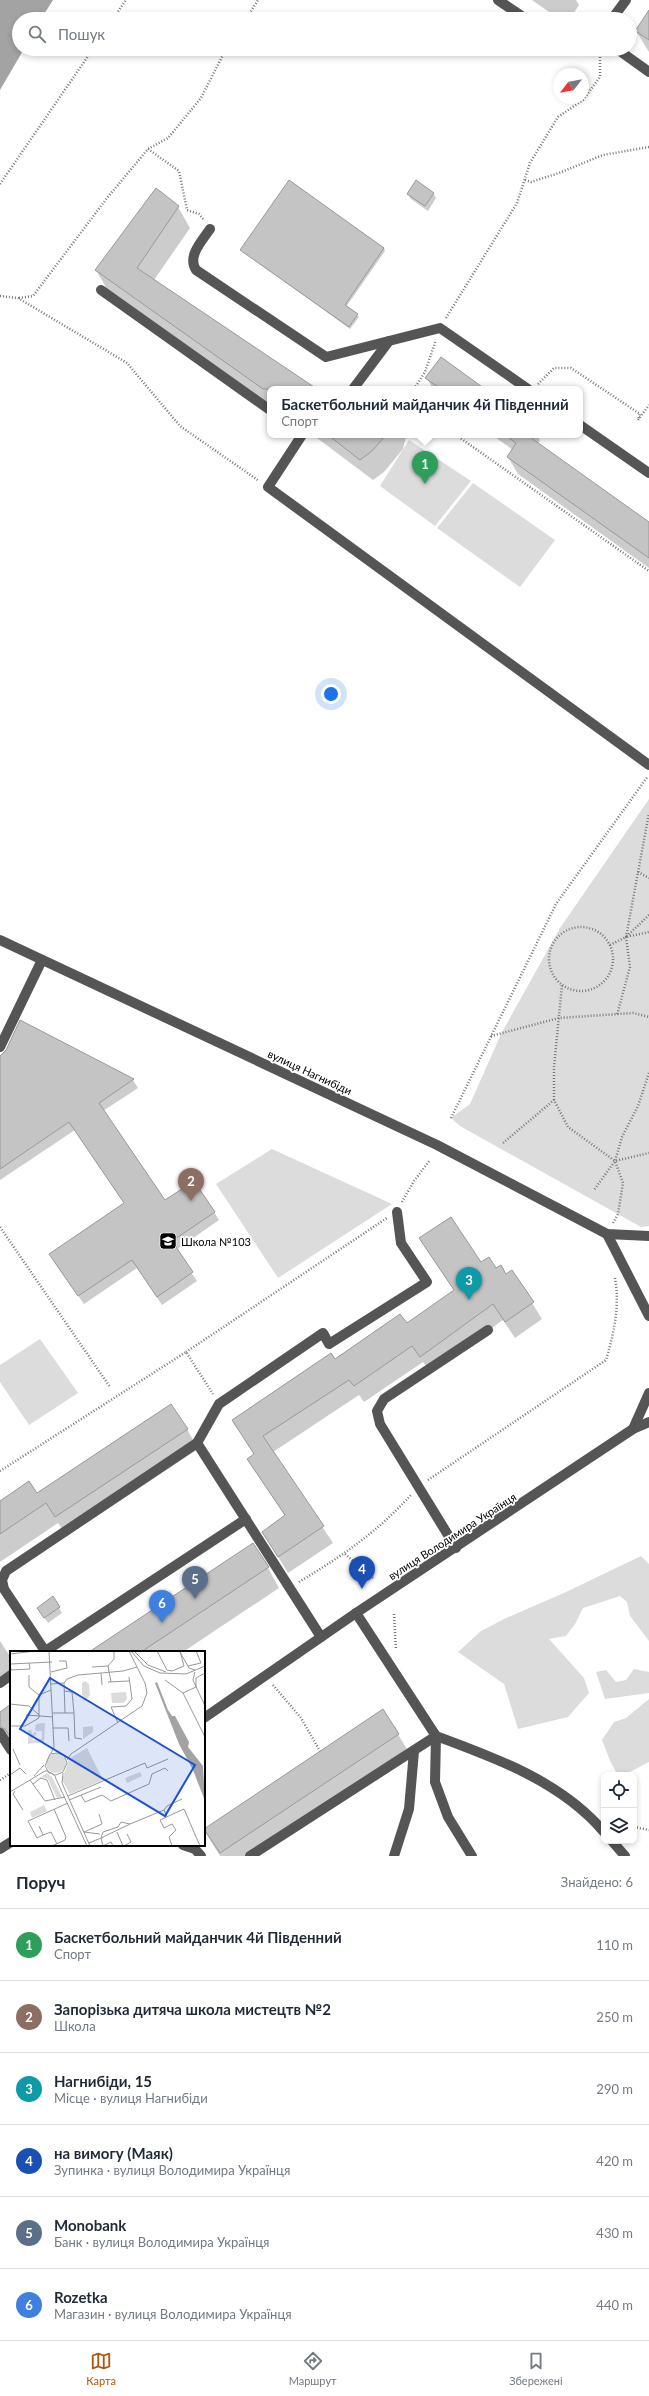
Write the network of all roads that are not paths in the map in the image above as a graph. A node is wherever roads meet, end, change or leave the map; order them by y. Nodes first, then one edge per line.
1 (498, 0) edge
2 (626, 0) edge
3 (516, 12) edge
4 (617, 12) edge
5 (627, 56) edge
6 (649, 72) edge
7 (210, 229) road end
8 (101, 290) dead end
9 (389, 341) junction
10 (355, 386) edge
11 (524, 386) edge
12 (267, 408) edge
13 (583, 427) edge
14 (300, 438) edge
15 (649, 474) edge
16 (649, 765) edge
17 (0, 940) edge
18 (42, 960) junction
19 (0, 1047) edge
20 (397, 1212) road end
21 (607, 1234) junction
22 (649, 1236) edge
23 (649, 1316) edge
24 (488, 1330) dead end
25 (649, 1393) edge
26 (649, 1422) edge
27 (633, 1430) junction
28 (197, 1443) junction
29 (246, 1519) junction
30 (456, 1548) junction
31 (356, 1613) junction
32 (321, 1637) junction
33 (43, 1651) edge
34 (46, 1651) edge
35 (10, 1676) edge
36 (0, 1683) edge
37 (205, 1717) edge
38 (0, 1734) edge
39 (436, 1736) junction
40 (10, 1749) edge
41 (414, 1751) junction
42 (601, 1828) edge
43 (10, 1843) edge
44 (615, 1844) edge
45 (186, 1846) edge
46 (0, 1849) edge
47 (201, 1856) edge
48 (250, 1856) edge
49 (394, 1856) edge
50 (472, 1856) edge
51 (625, 1856) edge

1 - 3 street
2 - 4 street
5 - 6 street
7 - 9 street
8 - 12 street
9 - 10 street
9 - 11 street
13 - 15 street
14 - 16 street
17 - 18 street, вулиця Нагнибіди
18 - 19 street
18 - 21 street, вулиця Нагнибіди
20 - 28 street
21 - 22 street, вулиця Нагнибіди
21 - 23 street
24 - 30 street
25 - 27 street
26 - 27 street, вулиця Володимира Українця
27 - 30 street, вулиця Володимира Українця
28 - 29 street
28 - 33 street
29 - 32 street
29 - 34 street
30 - 31 street, вулиця Володимира Українця
31 - 32 street, вулиця Володимира Українця
31 - 39 street
32 - 37 street, вулиця Володимира Українця
35 - 36 street
38 - 40 street
39 - 41 street
39 - 42 street
39 - 50 street
41 - 48 street
41 - 49 street
43 - 46 street
44 - 51 street
45 - 47 street

